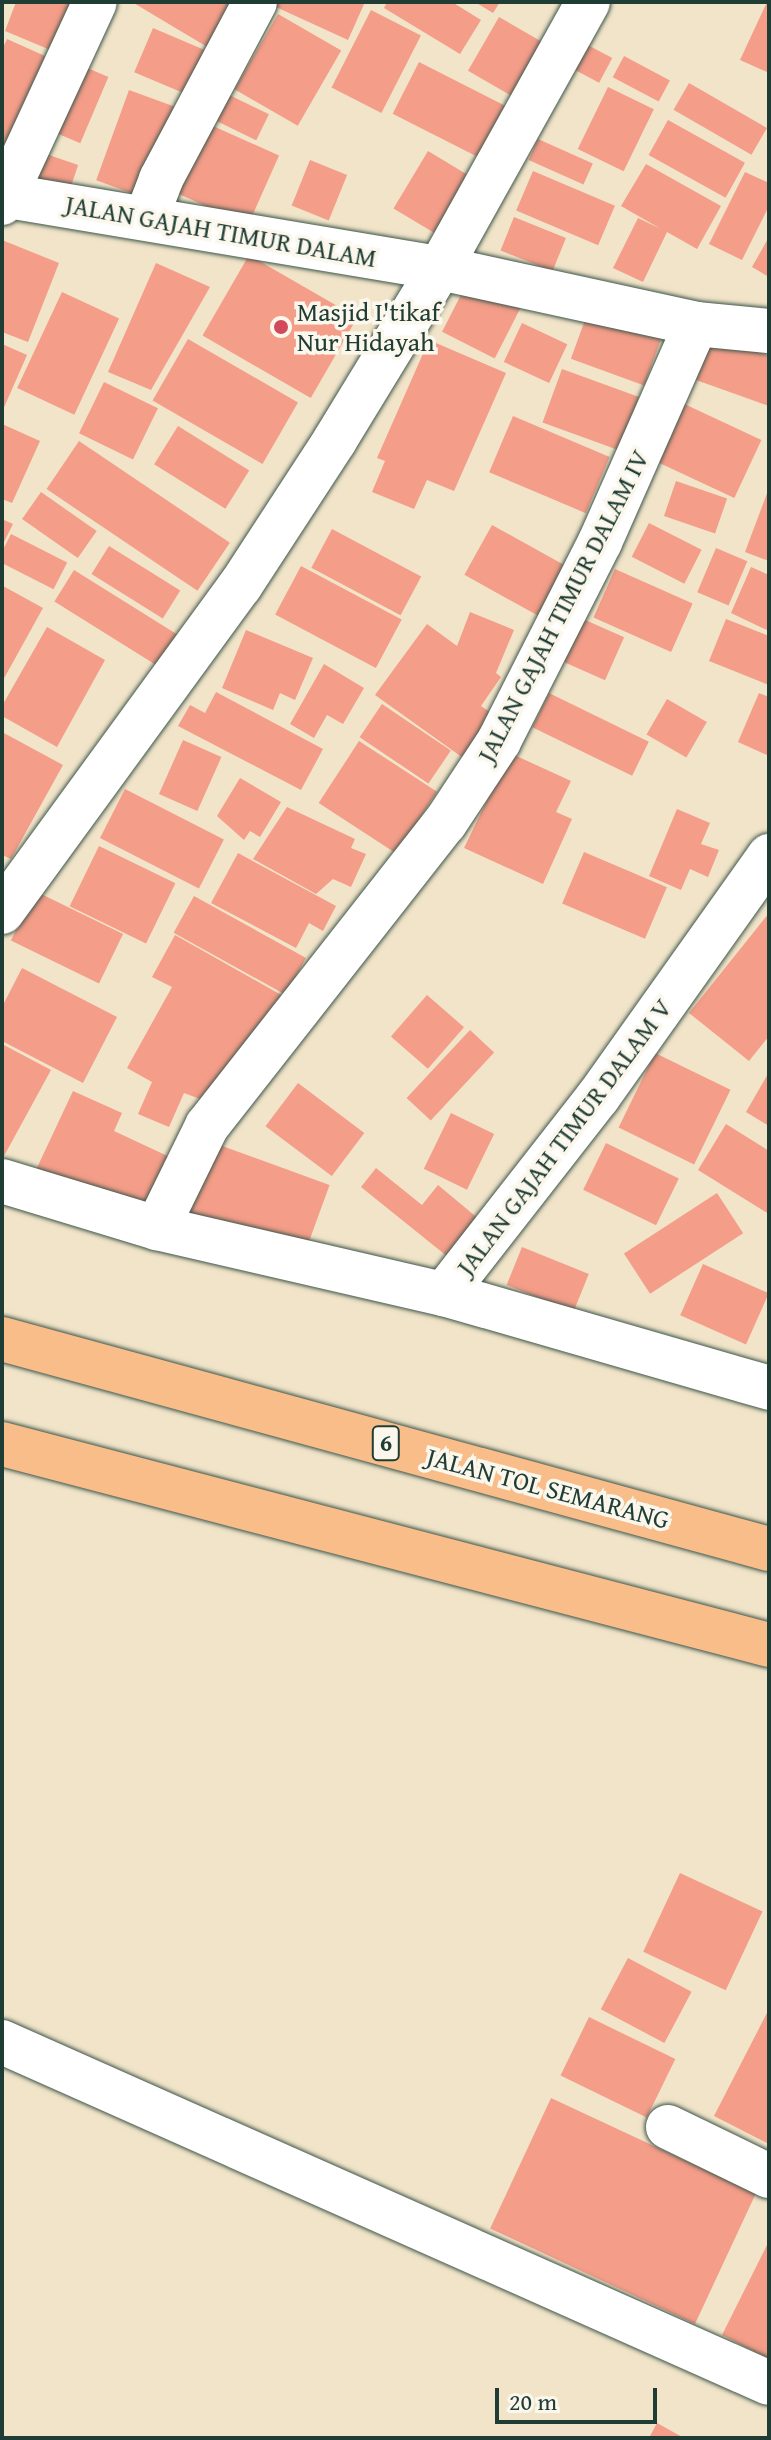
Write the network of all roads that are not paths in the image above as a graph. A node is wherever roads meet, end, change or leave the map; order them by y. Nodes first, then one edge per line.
1 (95, 2) edge
2 (255, 2) edge
3 (588, 2) edge
4 (3, 198) edge
5 (147, 216) junction
6 (440, 268) junction
7 (696, 324) junction
8 (769, 331) edge
9 (769, 856) edge
10 (2, 912) edge
11 (2, 1181) edge
12 (157, 1228) junction
13 (444, 1294) junction
14 (2, 1339) edge
15 (769, 1388) edge
16 (2, 1444) edge
17 (769, 1549) edge
18 (769, 1645) edge
19 (2, 2042) edge
20 (668, 2127) dead end
21 (769, 2176) edge
22 (769, 2383) edge

1 - 4 street
2 - 5 street
3 - 6 street
4 - 5 street, JALAN GAJAH TIMUR DALAM
5 - 6 street, JALAN GAJAH TIMUR DALAM
6 - 7 street
6 - 10 street
7 - 8 street
7 - 12 street, JALAN GAJAH TIMUR DALAM IV
9 - 13 street, JALAN GAJAH TIMUR DALAM V
11 - 12 street
12 - 13 street, JALAN GAJAH TIMUR DALAM V
13 - 15 street
14 - 17 highway, JALAN TOL SEMARANG / 6
16 - 18 highway
19 - 22 street
20 - 21 street

